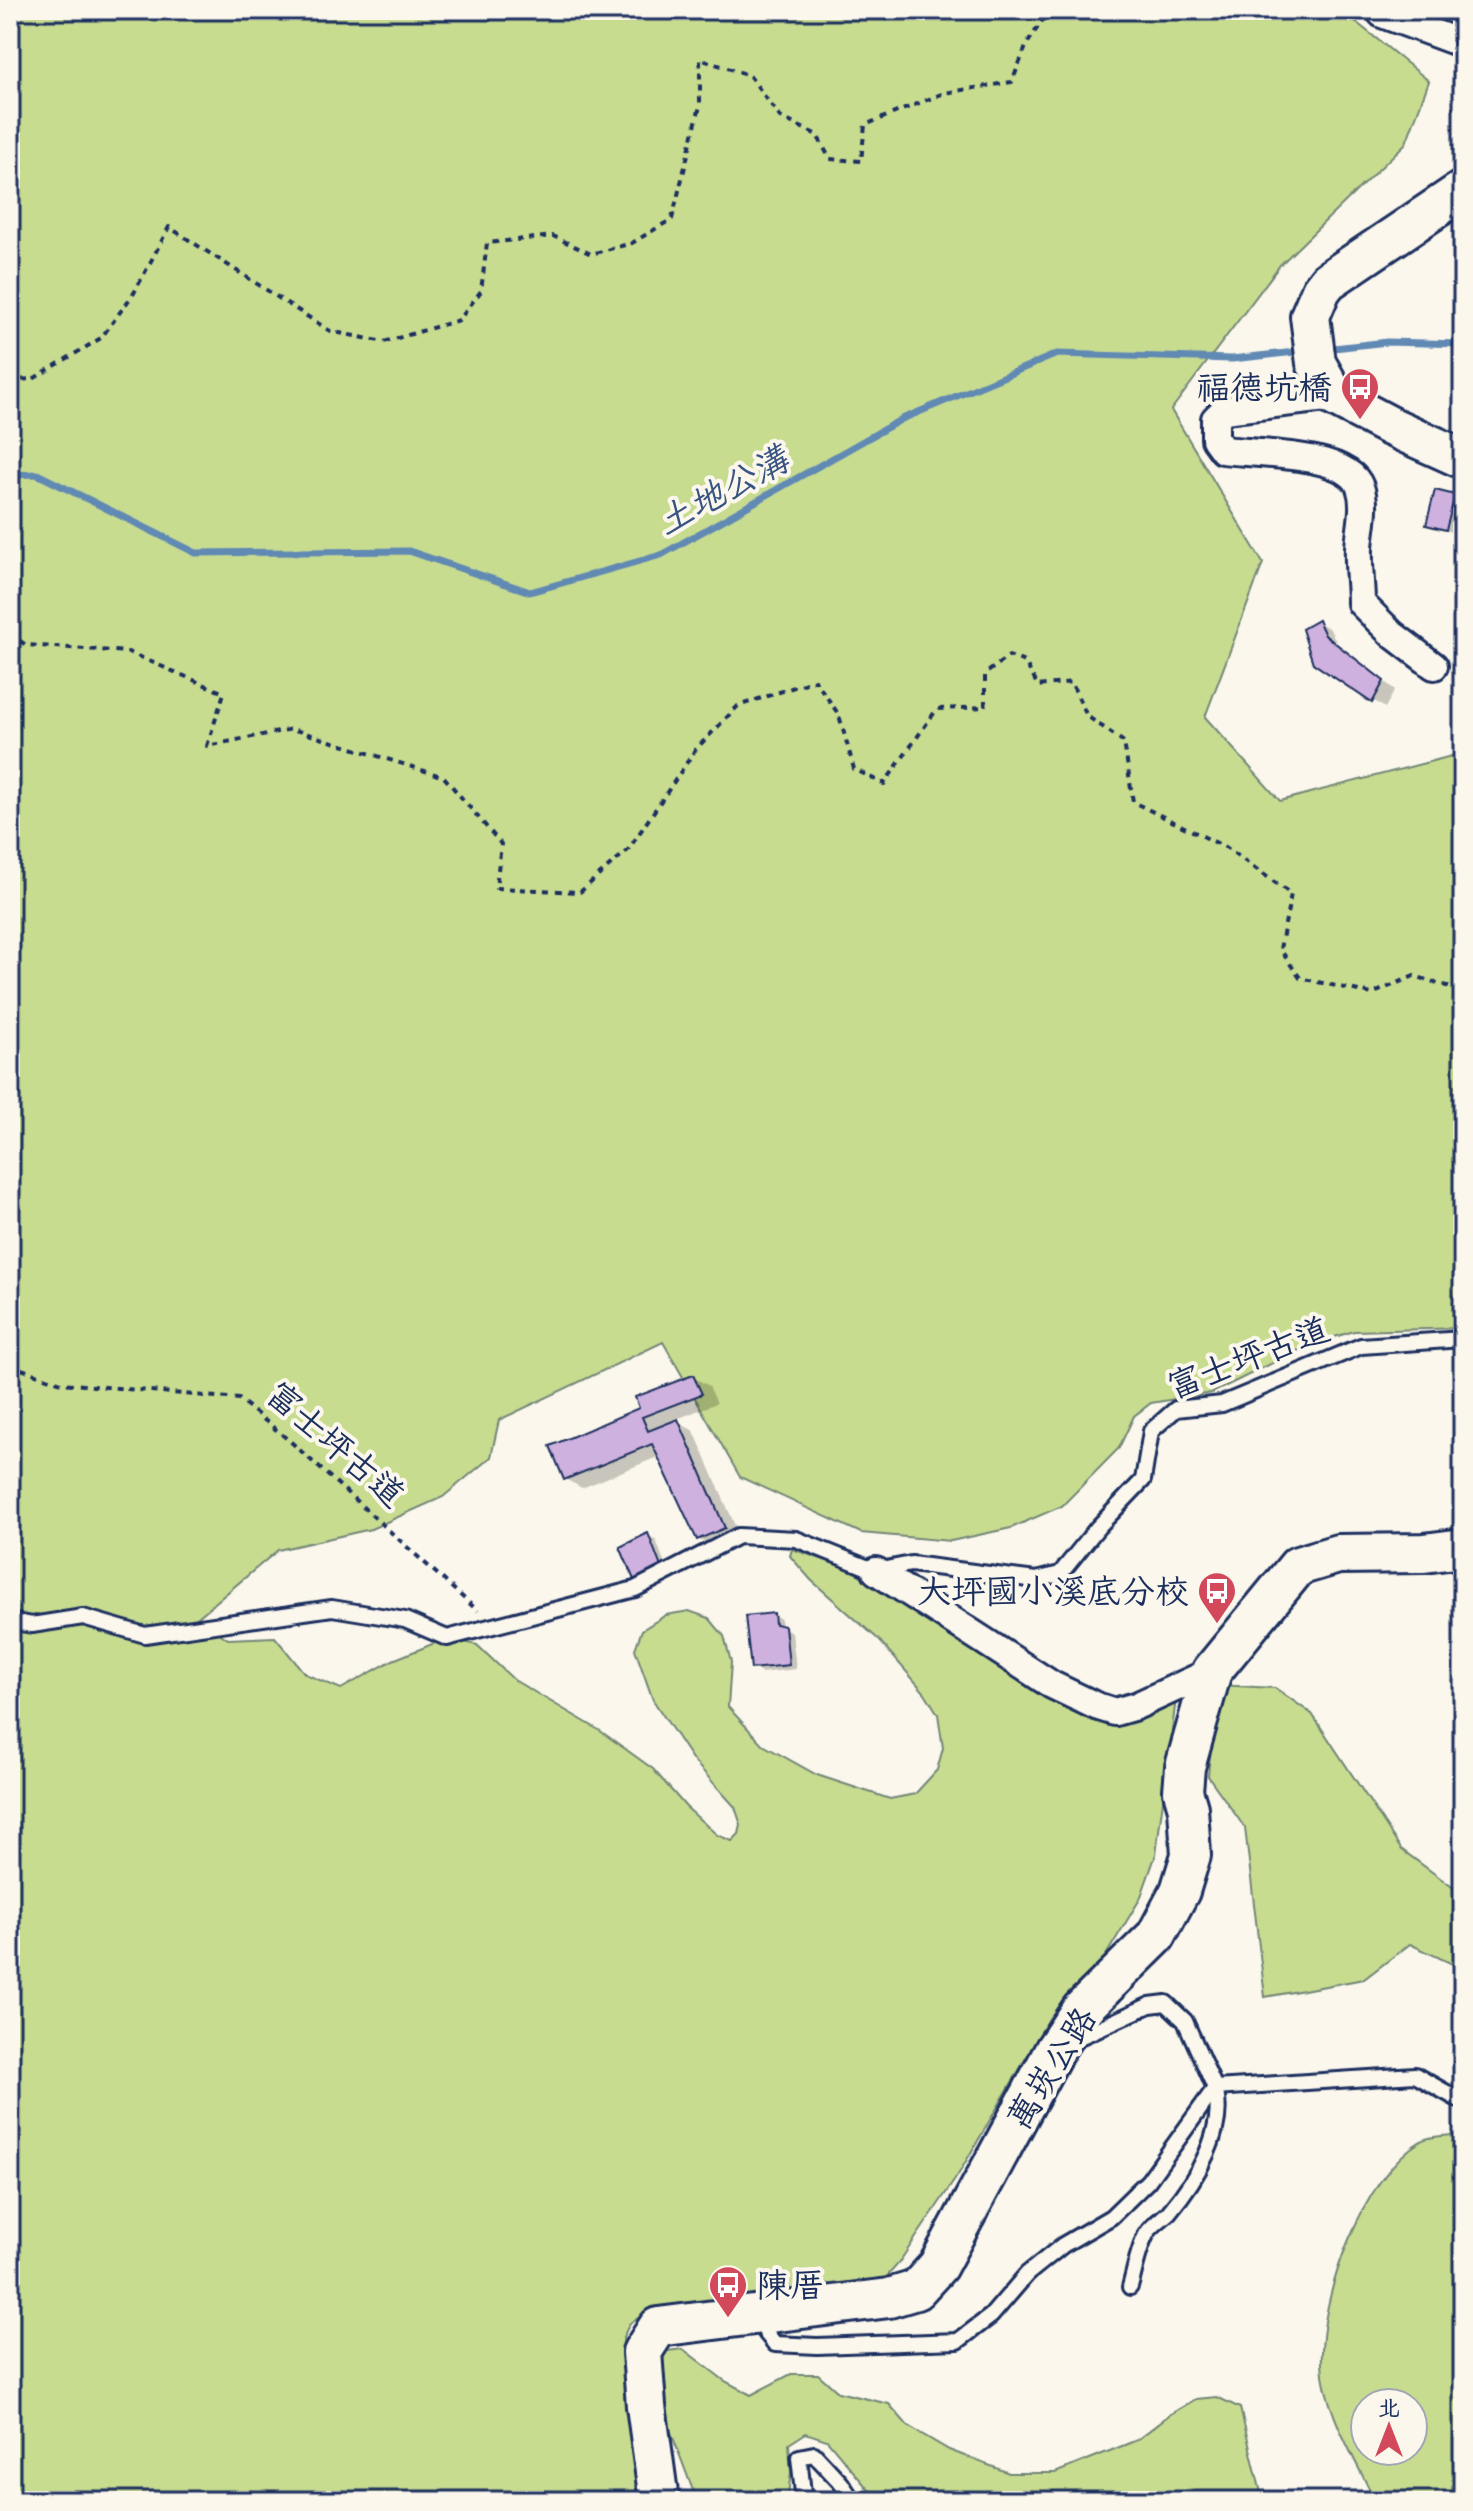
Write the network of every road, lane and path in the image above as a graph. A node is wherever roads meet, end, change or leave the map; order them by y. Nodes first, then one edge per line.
1 (1049, 10) edge
2 (1379, 10) edge
3 (1463, 44) edge
4 (1463, 190) edge
5 (10, 380) edge
6 (1330, 390) junction
7 (1463, 459) edge
8 (10, 634) edge
9 (1434, 666) dead end
10 (1463, 991) edge
11 (1463, 1339) edge
12 (10, 1365) edge
13 (1463, 1548) edge
14 (876, 1571) junction
15 (10, 1621) edge
16 (495, 1626) junction
17 (1212, 1671) junction
18 (1055, 2049) junction
19 (1215, 2088) junction
20 (1463, 2102) edge
21 (1130, 2287) dead end
22 (764, 2313) junction
23 (659, 2501) edge
24 (801, 2501) edge
25 (853, 2501) edge

1 - 5 path
2 - 3 street
4 - 6 street
6 - 7 street
6 - 9 street
8 - 10 path
11 - 14 lane, 富士坪古道
12 - 16 path, 富士坪古道
13 - 17 street, 萬崁公路
14 - 16 lane
14 - 17 street
15 - 16 lane
17 - 18 street, 萬崁公路
18 - 19 lane
18 - 22 street, 萬崁公路
19 - 20 lane
19 - 21 lane
19 - 22 lane
22 - 23 street, 萬崁公路
24 - 25 lane

